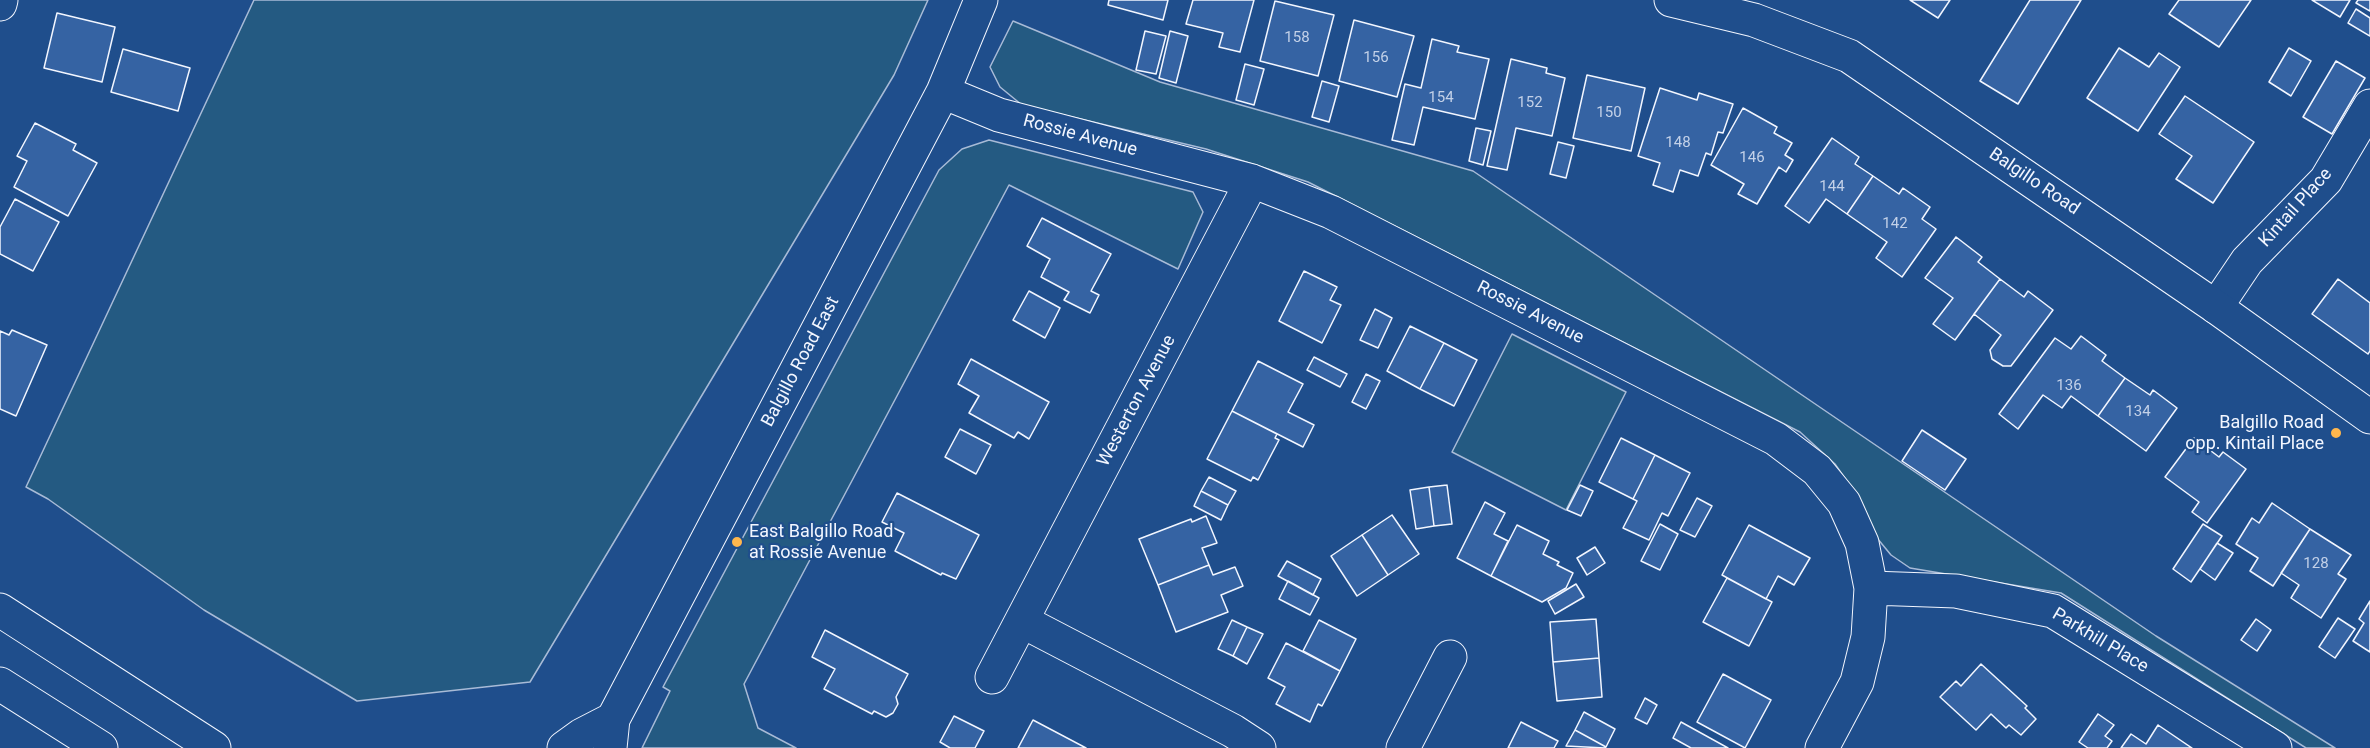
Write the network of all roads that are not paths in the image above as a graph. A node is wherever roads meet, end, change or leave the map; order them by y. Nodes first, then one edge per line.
1 (981, 0) edge
2 (1671, 0) edge
3 (943, 92) junction
4 (2370, 106) edge
5 (1252, 181) junction
6 (2216, 307) junction
7 (2370, 417) edge
8 (1870, 588) junction
9 (0, 610) edge
10 (1022, 621) junction
11 (1450, 657) dead end
12 (993, 677) dead end
13 (0, 684) edge
14 (611, 734) edge
15 (102, 748) edge
16 (214, 748) edge
17 (564, 748) edge
18 (1259, 748) edge
19 (1402, 748) edge
20 (1822, 748) edge
21 (2275, 748) edge

1 - 3 street, Balgillo Road East
2 - 6 street, Balgillo Road
3 - 5 street, Rossie Avenue
3 - 14 street, Balgillo Road East
4 - 6 street, Kintail Place
5 - 8 street, Rossie Avenue
5 - 10 street, Westerton Avenue
6 - 7 street, Balgillo Road
8 - 20 street, Rossie Avenue
8 - 21 street, Parkhill Place
9 - 16 street
10 - 12 street, Westerton Avenue
10 - 18 street
11 - 19 street
13 - 15 street
14 - 17 street, Balgillo Road East

